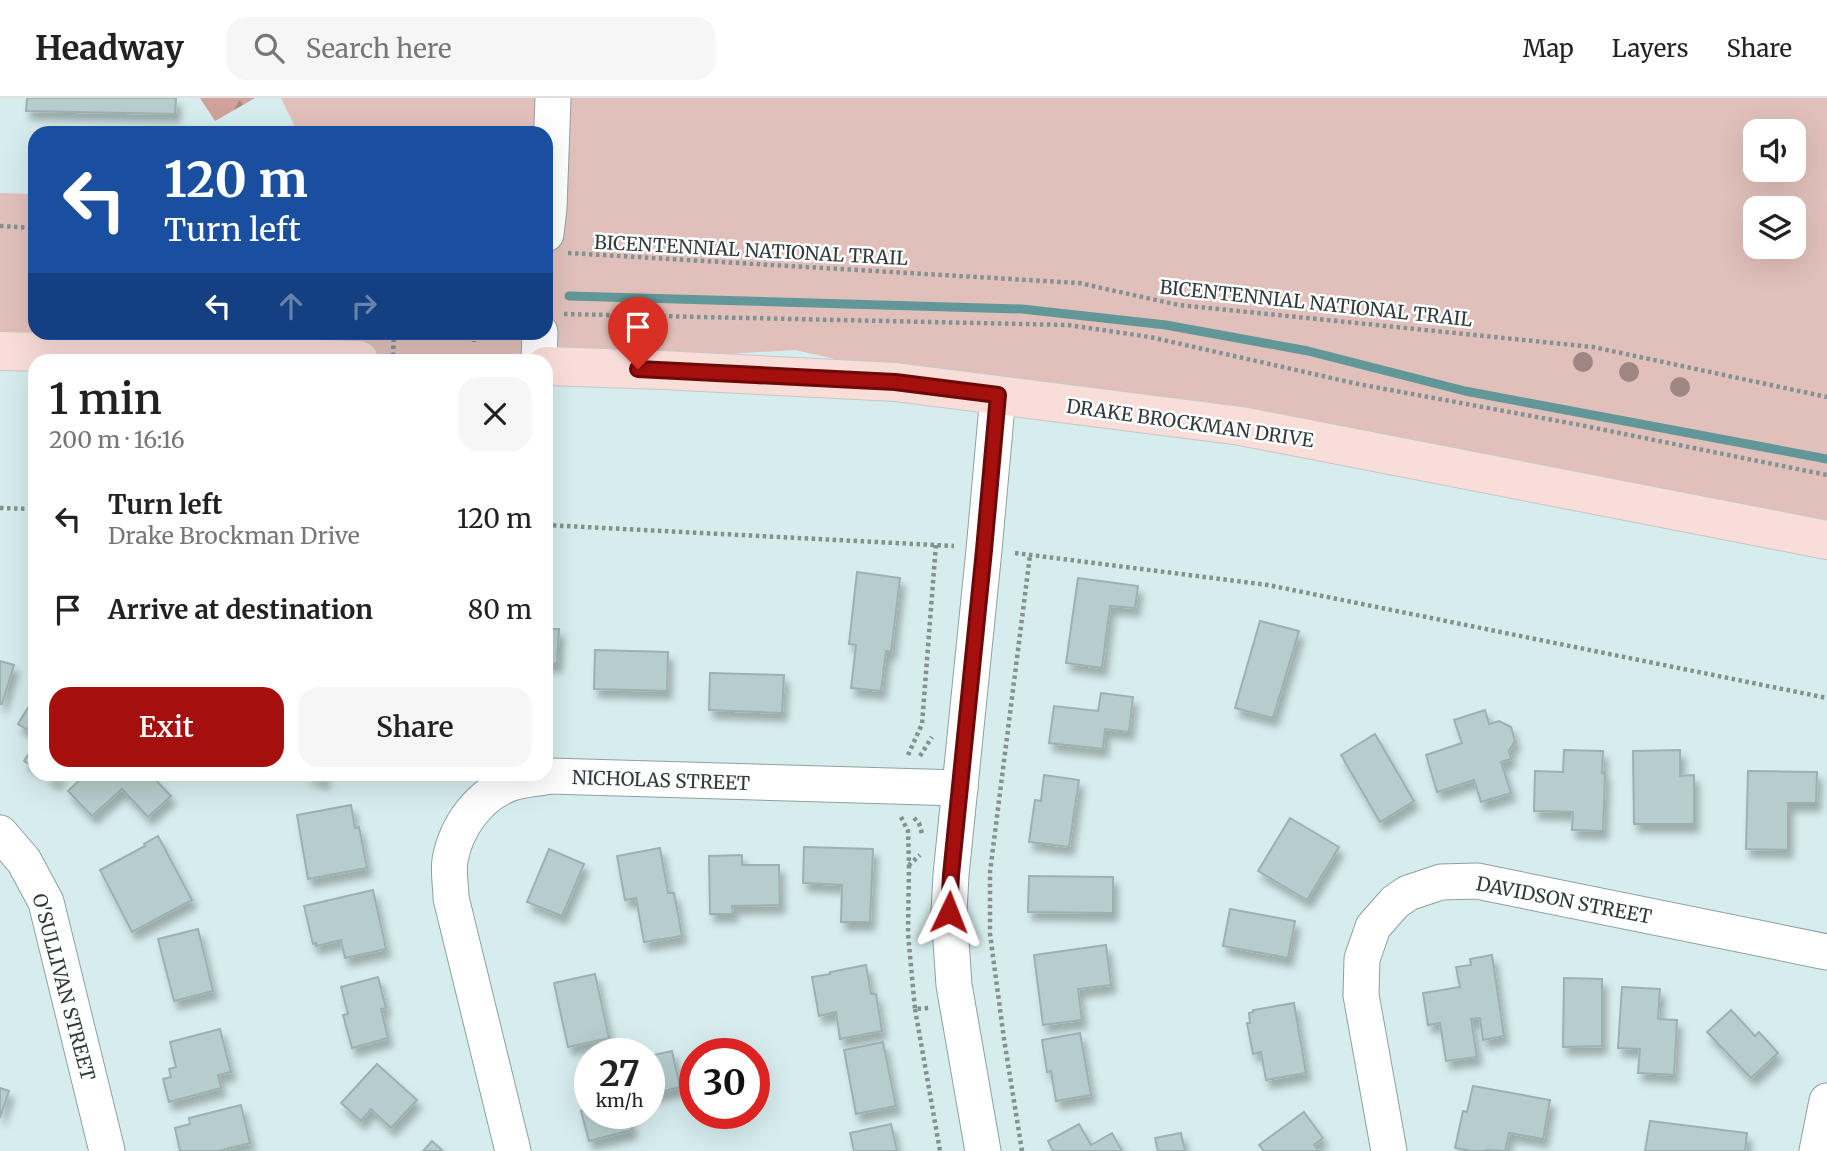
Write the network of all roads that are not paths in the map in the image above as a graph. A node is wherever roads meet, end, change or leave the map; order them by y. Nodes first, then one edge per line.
1 (553, 98) edge
2 (552, 126) edge
3 (0, 351) edge
4 (120, 354) edge
5 (553, 366) edge
6 (998, 395) junction
7 (1827, 540) edge
8 (553, 776) edge
9 (524, 781) edge
10 (960, 788) junction
11 (0, 833) edge
12 (1827, 952) edge
13 (1827, 1101) edge
14 (107, 1151) edge
15 (513, 1151) edge
16 (983, 1151) edge
17 (1389, 1151) edge
18 (1817, 1151) edge

1 - 2 street
3 - 4 main road
5 - 6 main road, DRAKE BROCKMAN DRIVE
6 - 7 main road, DRAKE BROCKMAN DRIVE
6 - 10 street
8 - 10 street, NICHOLAS STREET
9 - 15 street, NICHOLAS STREET
10 - 16 street
11 - 14 street, O'SULLIVAN STREET
12 - 17 street, DAVIDSON STREET
13 - 18 street

